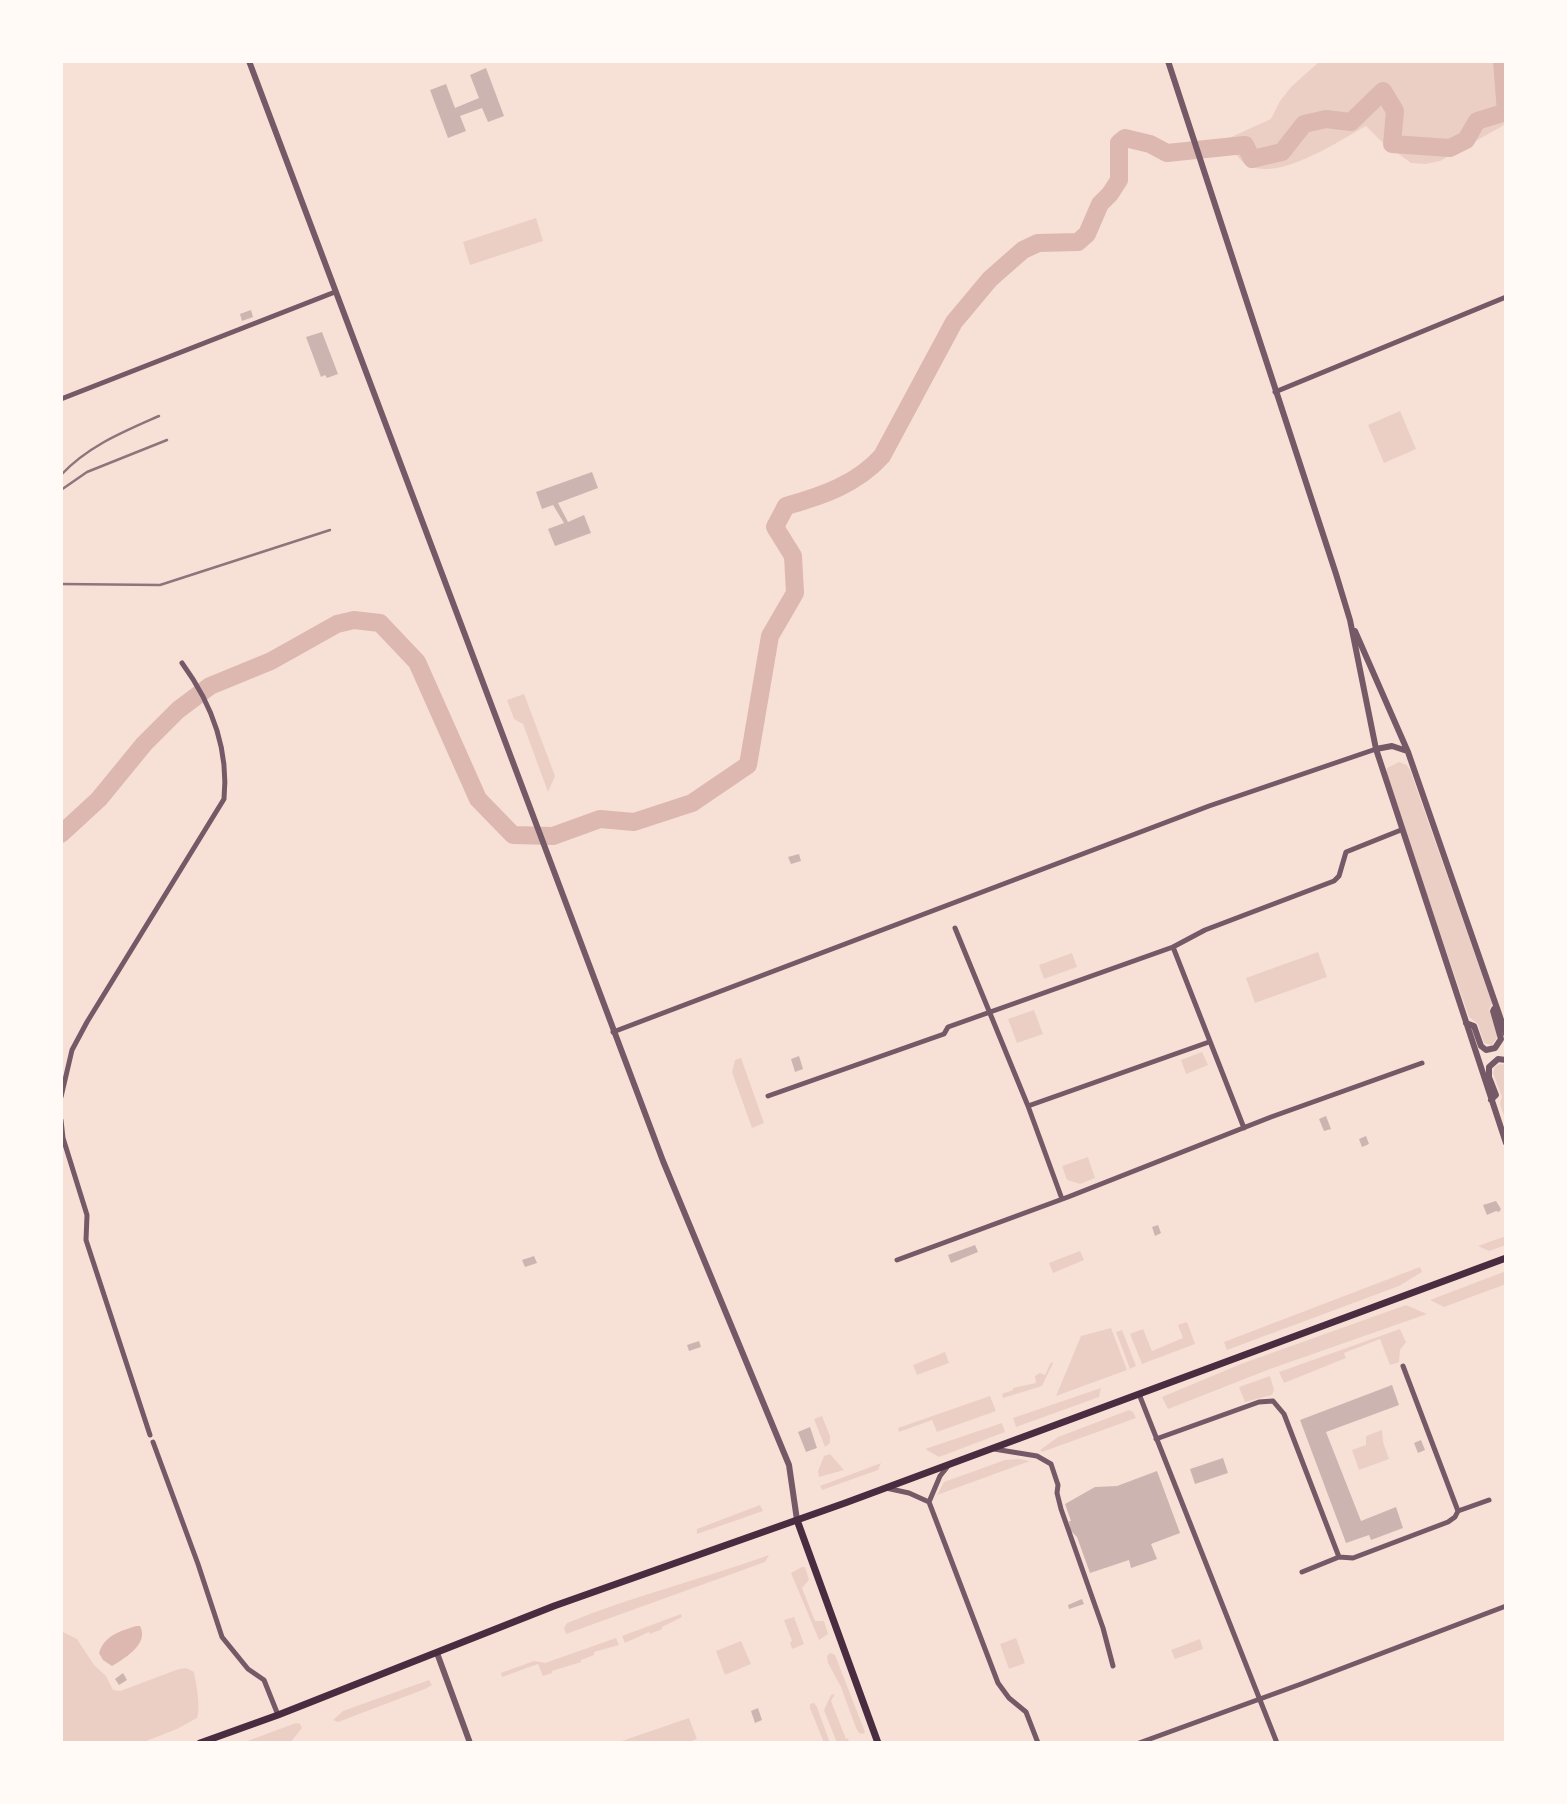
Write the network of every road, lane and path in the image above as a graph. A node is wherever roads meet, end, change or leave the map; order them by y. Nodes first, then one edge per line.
1 (249, 61) edge
2 (1168, 61) edge
3 (335, 292) junction
4 (1506, 296) edge
5 (1275, 392) junction
6 (61, 399) edge
7 (1350, 620) junction
8 (182, 663) dead end
9 (1376, 749) junction
10 (1408, 752) junction
11 (1401, 830) junction
12 (954, 928) dead end
13 (1173, 947) junction
14 (1496, 1007) junction
15 (990, 1013) junction
16 (1466, 1023) junction
17 (614, 1032) junction
18 (1506, 1034) edge
19 (1209, 1042) junction
20 (1506, 1060) edge
21 (1422, 1063) dead end
22 (768, 1096) dead end
23 (61, 1097) edge
24 (1491, 1100) junction
25 (1028, 1106) junction
26 (61, 1120) edge
27 (1244, 1128) junction
28 (1506, 1143) edge
29 (1062, 1199) junction
30 (1506, 1258) edge
31 (897, 1260) dead end
32 (1403, 1366) dead end
33 (1139, 1394) junction
34 (1156, 1439) junction
35 (991, 1449) junction
36 (951, 1464) junction
37 (885, 1488) junction
38 (1489, 1500) dead end
39 (929, 1502) junction
40 (1458, 1511) junction
41 (797, 1520) junction
42 (1339, 1557) junction
43 (1302, 1572) dead end
44 (1506, 1606) edge
45 (437, 1653) junction
46 (1113, 1666) dead end
47 (1259, 1698) junction
48 (278, 1715) junction
49 (200, 1743) edge
50 (470, 1743) edge
51 (878, 1743) edge
52 (1038, 1743) edge
53 (1139, 1743) edge
54 (1277, 1743) edge

1 - 3 street
2 - 5 street
3 - 6 street
3 - 17 street
4 - 5 street
5 - 7 street
7 - 9 street
7 - 10 street
8 - 23 street
9 - 10 street
9 - 11 street
9 - 17 street
10 - 14 street
11 - 13 street
11 - 16 street
12 - 15 street
13 - 15 street
13 - 19 street
14 - 16 street
14 - 18 street
15 - 22 street
15 - 25 street
16 - 24 street
17 - 41 street
19 - 25 street
19 - 27 street
20 - 24 street
21 - 27 street
24 - 28 street
25 - 29 street
26 - 48 street
27 - 29 street
29 - 31 street
30 - 33 main road
32 - 40 street
33 - 34 street
33 - 35 main road
34 - 42 street
34 - 47 street
35 - 36 main road
35 - 46 street
36 - 37 main road
36 - 39 street
37 - 39 street
37 - 41 main road
38 - 40 street
39 - 52 street
40 - 42 street
41 - 45 main road
41 - 51 main road
42 - 43 street
44 - 47 street
45 - 48 main road
45 - 50 street
47 - 53 street
47 - 54 street
48 - 49 main road

